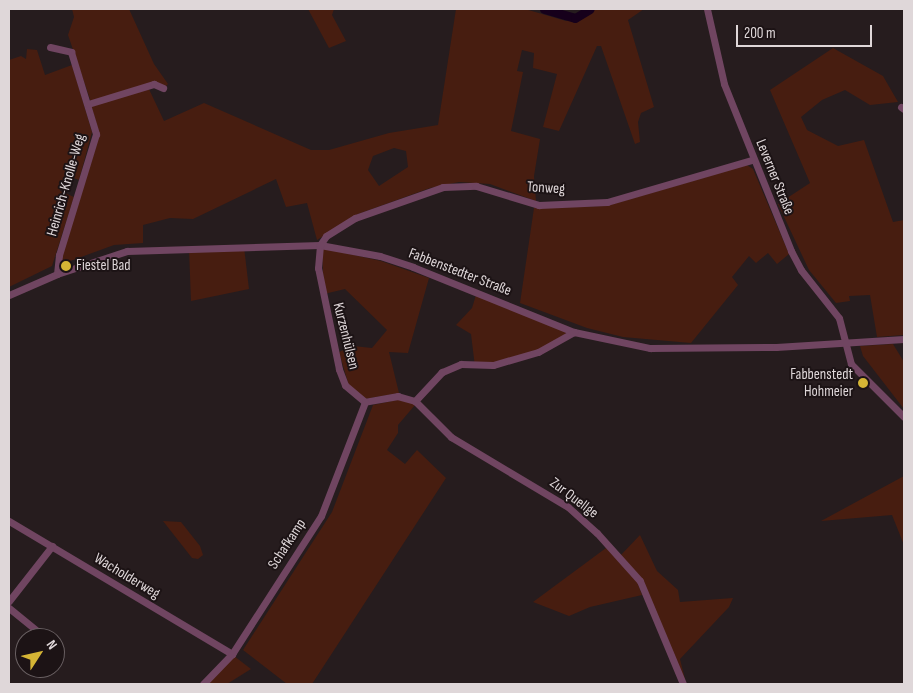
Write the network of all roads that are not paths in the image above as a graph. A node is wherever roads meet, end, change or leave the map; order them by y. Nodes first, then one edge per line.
1 (707, 9) edge
2 (50, 46) dead end
3 (164, 88) dead end
4 (88, 104) junction
5 (752, 160) junction
6 (320, 245) junction
7 (57, 274) junction
8 (9, 295) edge
9 (574, 332) junction
10 (904, 339) edge
11 (846, 342) junction
12 (415, 401) junction
13 (365, 402) junction
14 (904, 417) edge
15 (9, 521) edge
16 (52, 546) junction
17 (9, 601) edge
18 (9, 608) edge
19 (33, 628) edge
20 (232, 654) junction
21 (203, 684) edge
22 (683, 684) edge

1 - 5 street, Leverner Straße
2 - 4 street, Heinrich-Knolle-Weg
3 - 4 street
4 - 7 street, Heinrich-Knolle-Weg
5 - 6 street, Tonweg
5 - 11 street, Leverner Straße
6 - 7 street, Fabbenstedter Straße
6 - 9 street, Fabbenstedter Straße
6 - 13 street, Kurzenhülsen
7 - 8 street, Fabbenstedter Straße
9 - 11 street, Fabbenstedter Straße
9 - 12 street
10 - 11 street, Fabbenstedter Straße
11 - 14 street, Leverner Straße
12 - 13 street
12 - 22 street, Zur Quellge
13 - 20 street, Schafkamp
15 - 16 street, Wacholderweg
16 - 17 street
16 - 20 street, Wacholderweg
18 - 19 street
20 - 21 street, Schafkamp

